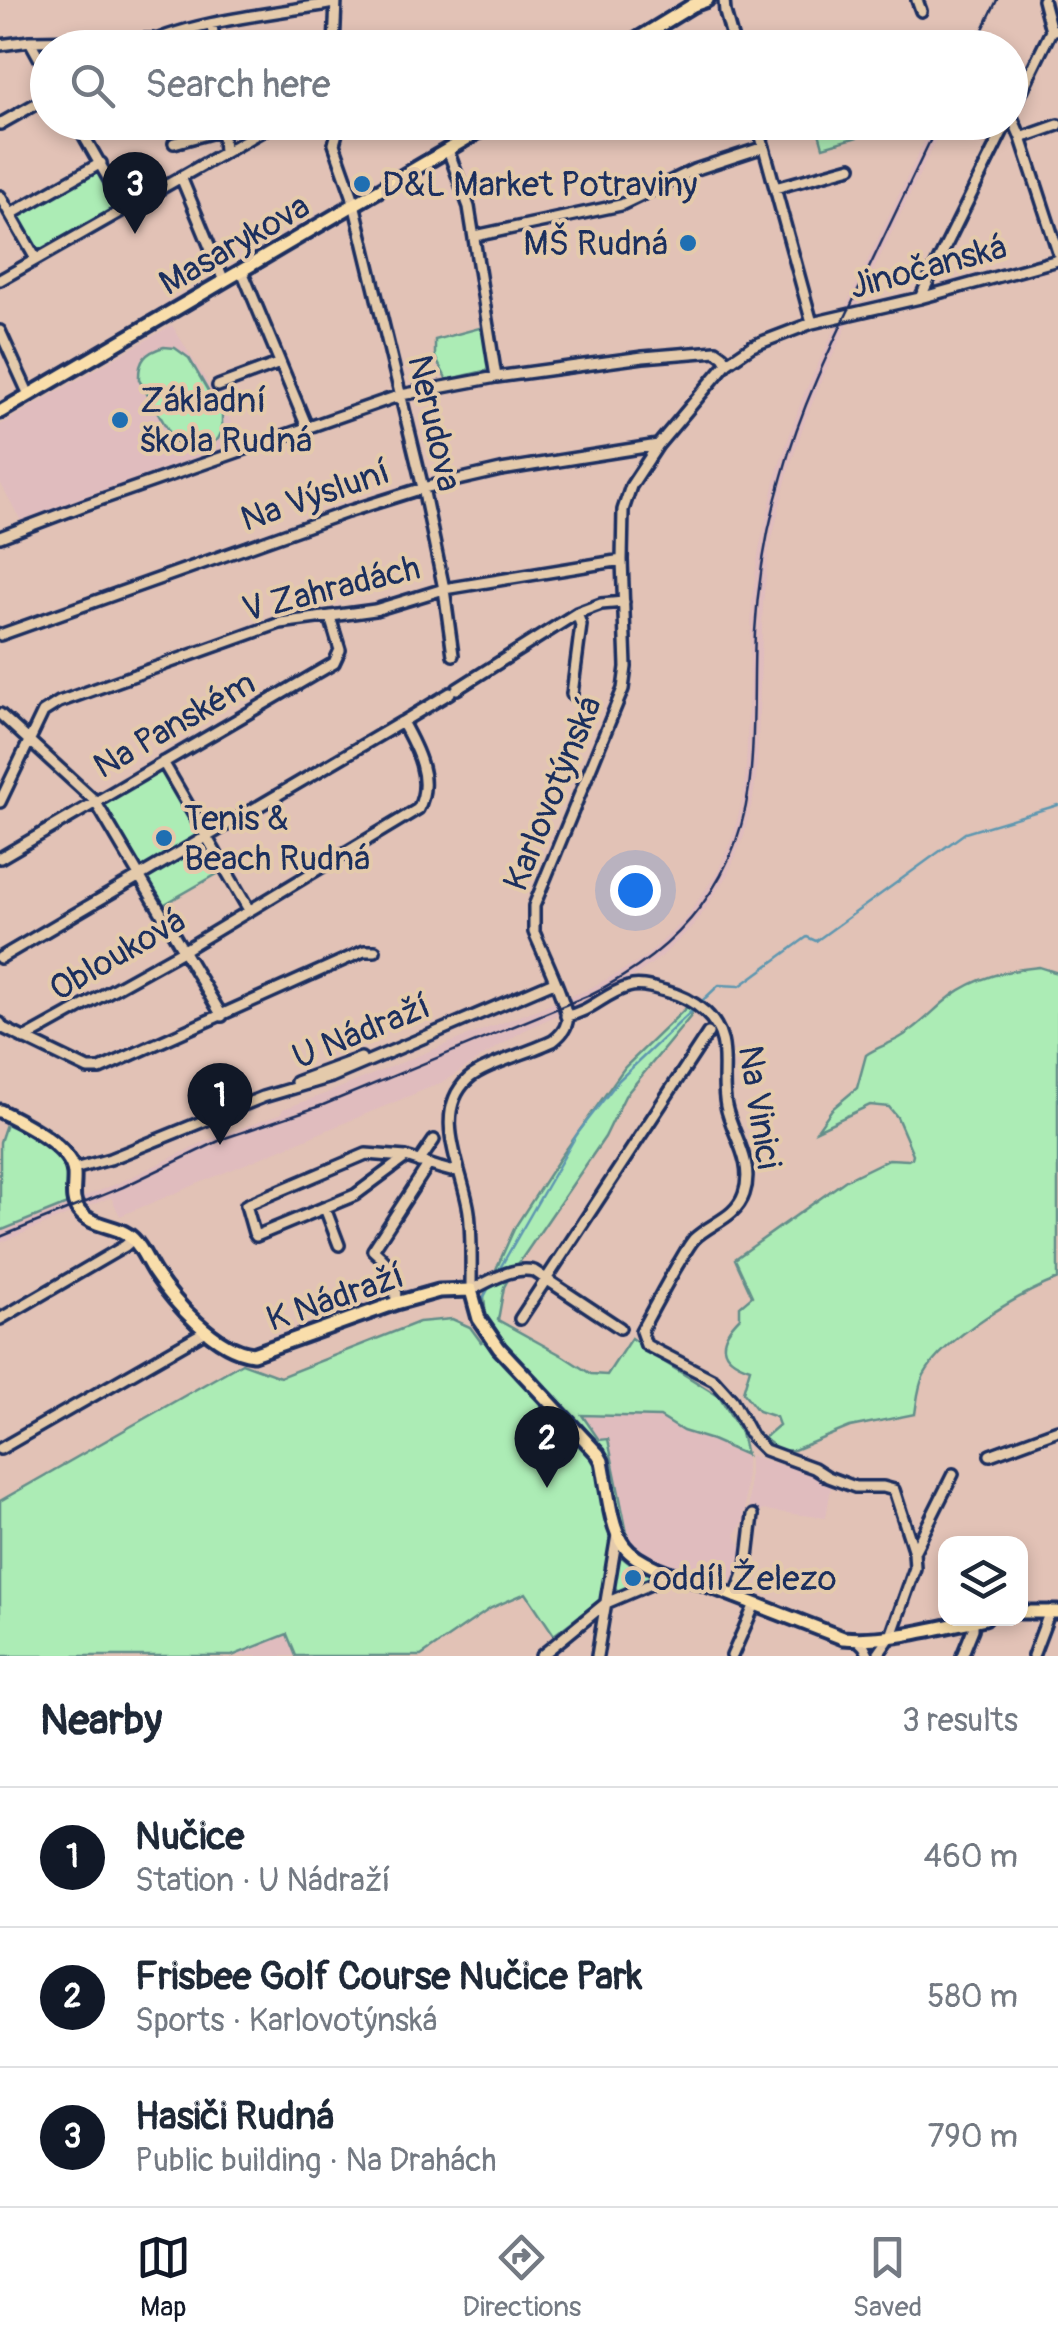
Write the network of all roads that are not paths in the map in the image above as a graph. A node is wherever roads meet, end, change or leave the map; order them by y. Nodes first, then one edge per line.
1 (706, 0) edge
2 (716, 0) edge
3 (724, 0) edge
4 (1042, 0) edge
5 (335, 2) edge
6 (695, 3) edge
7 (725, 12) junction
8 (212, 25) junction
9 (190, 30) edge
10 (212, 30) edge
11 (334, 30) edge
12 (652, 30) edge
13 (730, 30) edge
14 (1055, 30) edge
15 (30, 41) edge
16 (0, 45) edge
17 (1028, 82) edge
18 (30, 107) edge
19 (0, 124) edge
20 (1058, 125) edge
21 (1028, 136) edge
22 (87, 140) edge
23 (185, 140) edge
24 (223, 140) edge
25 (246, 140) edge
26 (335, 140) edge
27 (465, 140) edge
28 (762, 140) edge
29 (998, 140) edge
30 (1022, 140) edge
31 (174, 144) dead end
32 (764, 147) junction
33 (448, 150) junction
34 (224, 152) junction
35 (101, 163) junction
36 (851, 167) dead end
37 (181, 177) junction
38 (776, 188) junction
39 (0, 196) edge
40 (354, 205) junction
41 (126, 208) junction
42 (11, 214) junction
43 (475, 236) junction
44 (1058, 252) edge
45 (36, 259) junction
46 (1058, 260) edge
47 (242, 271) junction
48 (0, 280) edge
49 (224, 281) junction
50 (920, 298) junction
51 (812, 323) junction
52 (0, 332) edge
53 (280, 363) junction
54 (726, 363) junction
55 (496, 376) junction
56 (218, 386) dead end
57 (29, 395) junction
58 (402, 395) junction
59 (0, 412) edge
60 (308, 427) junction
61 (658, 445) junction
62 (423, 488) junction
63 (0, 537) edge
64 (622, 560) junction
65 (444, 589) junction
66 (624, 602) junction
67 (577, 613) junction
68 (330, 618) junction
69 (0, 636) edge
70 (453, 655) dead end
71 (572, 694) dead end
72 (0, 714) edge
73 (402, 722) junction
74 (29, 742) junction
75 (164, 762) junction
76 (95, 801) junction
77 (0, 802) edge
78 (207, 834) junction
79 (0, 858) edge
80 (138, 876) junction
81 (249, 910) junction
82 (184, 950) junction
83 (375, 951) dead end
84 (0, 958) edge
85 (554, 982) junction
86 (222, 1016) junction
87 (566, 1016) junction
88 (0, 1023) edge
89 (708, 1033) dead end
90 (24, 1039) junction
91 (0, 1111) edge
92 (434, 1140) dead end
93 (406, 1156) junction
94 (424, 1163) junction
95 (458, 1169) junction
96 (74, 1170) junction
97 (325, 1208) junction
98 (133, 1239) junction
99 (339, 1245) dead end
100 (546, 1279) junction
101 (471, 1290) junction
102 (396, 1303) junction
103 (0, 1319) edge
104 (520, 1319) dead end
105 (620, 1328) dead end
106 (206, 1332) junction
107 (1058, 1430) edge
108 (0, 1449) edge
109 (990, 1455) dead end
110 (954, 1474) dead end
111 (753, 1515) dead end
112 (740, 1528) dead end
113 (618, 1534) junction
114 (751, 1534) junction
115 (914, 1552) junction
116 (672, 1575) junction
117 (735, 1598) junction
118 (606, 1602) junction
119 (755, 1604) junction
120 (1028, 1612) edge
121 (1054, 1612) edge
122 (946, 1626) edge
123 (974, 1626) edge
124 (891, 1636) junction
125 (857, 1639) junction
126 (557, 1642) junction
127 (530, 1656) edge
128 (540, 1656) edge
129 (597, 1656) edge
130 (732, 1656) edge
131 (869, 1656) edge
132 (877, 1656) edge
133 (962, 1656) edge
134 (1033, 1656) edge

1 - 6 main road
2 - 7 street
3 - 7 street
4 - 14 street
5 - 8 street
5 - 11 street
6 - 12 main road
7 - 13 street
8 - 9 street
8 - 10 street
14 - 17 street
15 - 16 street
18 - 19 street
20 - 21 street
22 - 35 street
23 - 31 street
24 - 34 street
25 - 34 street
26 - 40 street, Nerudova
27 - 33 main road, Masarykova
28 - 32 street
29 - 50 street
30 - 44 street
32 - 38 street
32 - 43 street
33 - 40 main road, Masarykova
33 - 43 street
34 - 37 street
35 - 41 street
35 - 42 street
36 - 38 street
37 - 41 street
37 - 49 street
38 - 51 street
39 - 42 street
40 - 47 main road, Masarykova
40 - 58 street, Nerudova
41 - 45 street
42 - 45 street
43 - 55 street
45 - 48 street
46 - 50 street, Jinočanská
47 - 49 main road, Masarykova
47 - 53 street
49 - 57 main road, Masarykova
50 - 51 street, Jinočanská
51 - 54 street, Karlovotýnská
52 - 57 street
53 - 56 street
53 - 60 street
54 - 55 street
54 - 61 street, Karlovotýnská
55 - 58 street
57 - 59 main road, Masarykova
58 - 60 street
58 - 62 street, Nerudova
60 - 63 street
61 - 62 street, Na Výsluní
61 - 64 street, Karlovotýnská
62 - 65 street, Nerudova
62 - 69 street, Na Výsluní
64 - 65 street, V Zahradách
64 - 66 street, Karlovotýnská
65 - 68 street, V Zahradách
65 - 70 street, Nerudova
66 - 67 street
66 - 85 street, Karlovotýnská
67 - 71 street
67 - 73 street
68 - 74 street, V Zahradách
68 - 75 street, Na Panském
72 - 74 street
73 - 78 street
73 - 81 street, Oblouková
74 - 76 street
74 - 77 street, V Zahradách
75 - 76 street, Na Panském
75 - 78 street
76 - 79 street, Na Panském
76 - 80 street
78 - 80 street
78 - 81 street
80 - 82 street
80 - 84 street
81 - 82 street, Oblouková
82 - 86 street
82 - 90 street, Oblouková
83 - 86 street
85 - 87 street, Karlovotýnská
85 - 96 street, U Nádraží
86 - 90 street
87 - 95 street
87 - 115 street, Na Vinici
88 - 90 street
89 - 100 street
91 - 96 main road
92 - 94 street
93 - 94 street
93 - 97 street
93 - 97 street
94 - 95 street
94 - 102 street
95 - 101 street
96 - 98 main road
97 - 99 street
98 - 103 street
98 - 106 main road, K Nádraží
100 - 101 street
100 - 104 street
100 - 105 street
101 - 102 main road, K Nádraží
101 - 113 main road
102 - 106 main road, K Nádraží
106 - 108 street
107 - 109 street
110 - 115 street
111 - 114 street
112 - 114 street
113 - 116 main road
113 - 118 street
114 - 117 street
115 - 124 street
116 - 117 main road
116 - 118 street
117 - 119 main road
118 - 126 street
118 - 129 street
119 - 125 main road
119 - 130 street
120 - 121 main road
121 - 134 street
122 - 124 main road
123 - 133 street
124 - 125 main road
124 - 132 street
125 - 131 street
126 - 127 street
126 - 128 street

